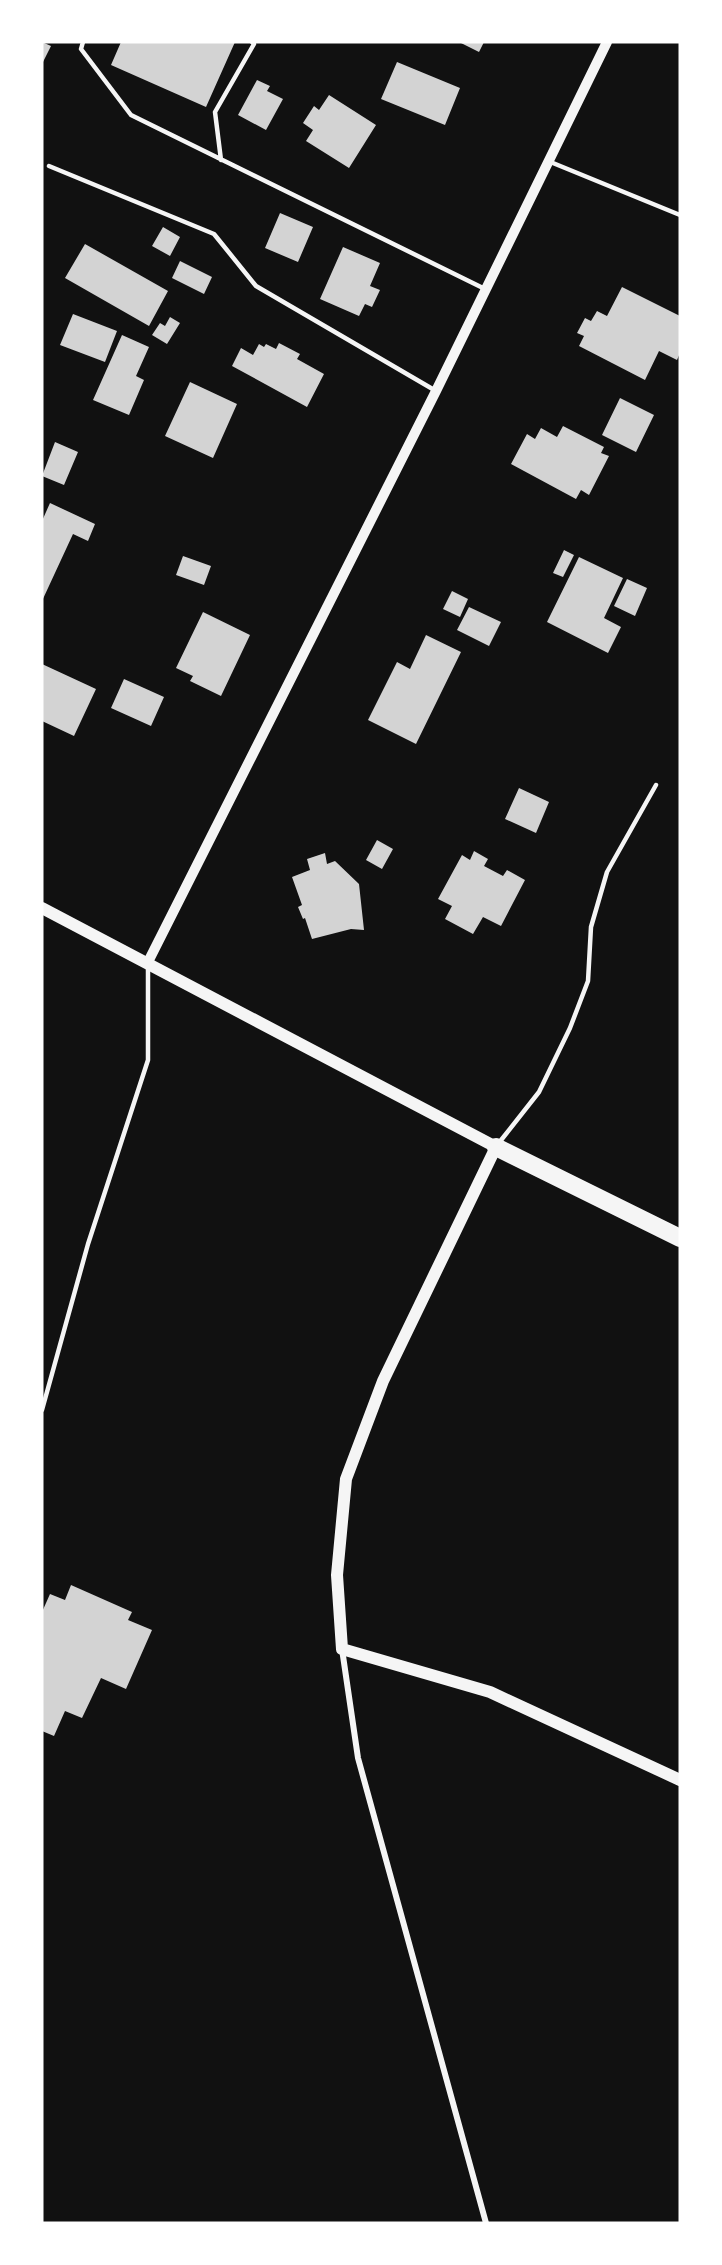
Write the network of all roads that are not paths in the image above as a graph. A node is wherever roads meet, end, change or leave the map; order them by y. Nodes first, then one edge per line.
1 (84, 42) edge
2 (252, 42) edge
3 (607, 42) edge
4 (221, 160) junction
5 (548, 161) junction
6 (49, 165) dead end
7 (680, 214) edge
8 (485, 289) junction
9 (436, 391) junction
10 (656, 785) dead end
11 (42, 908) edge
12 (148, 962) junction
13 (496, 1147) junction
14 (680, 1238) edge
15 (42, 1410) edge
16 (342, 1649) junction
17 (680, 1780) edge
18 (486, 2223) edge

1 - 4 lane
2 - 4 lane
3 - 5 street
4 - 8 lane
5 - 7 lane
5 - 8 street
6 - 9 lane
8 - 9 street
9 - 12 street
10 - 13 lane
11 - 12 main road
12 - 13 main road
12 - 15 lane
13 - 14 highway
13 - 16 main road
16 - 17 main road
16 - 18 street

